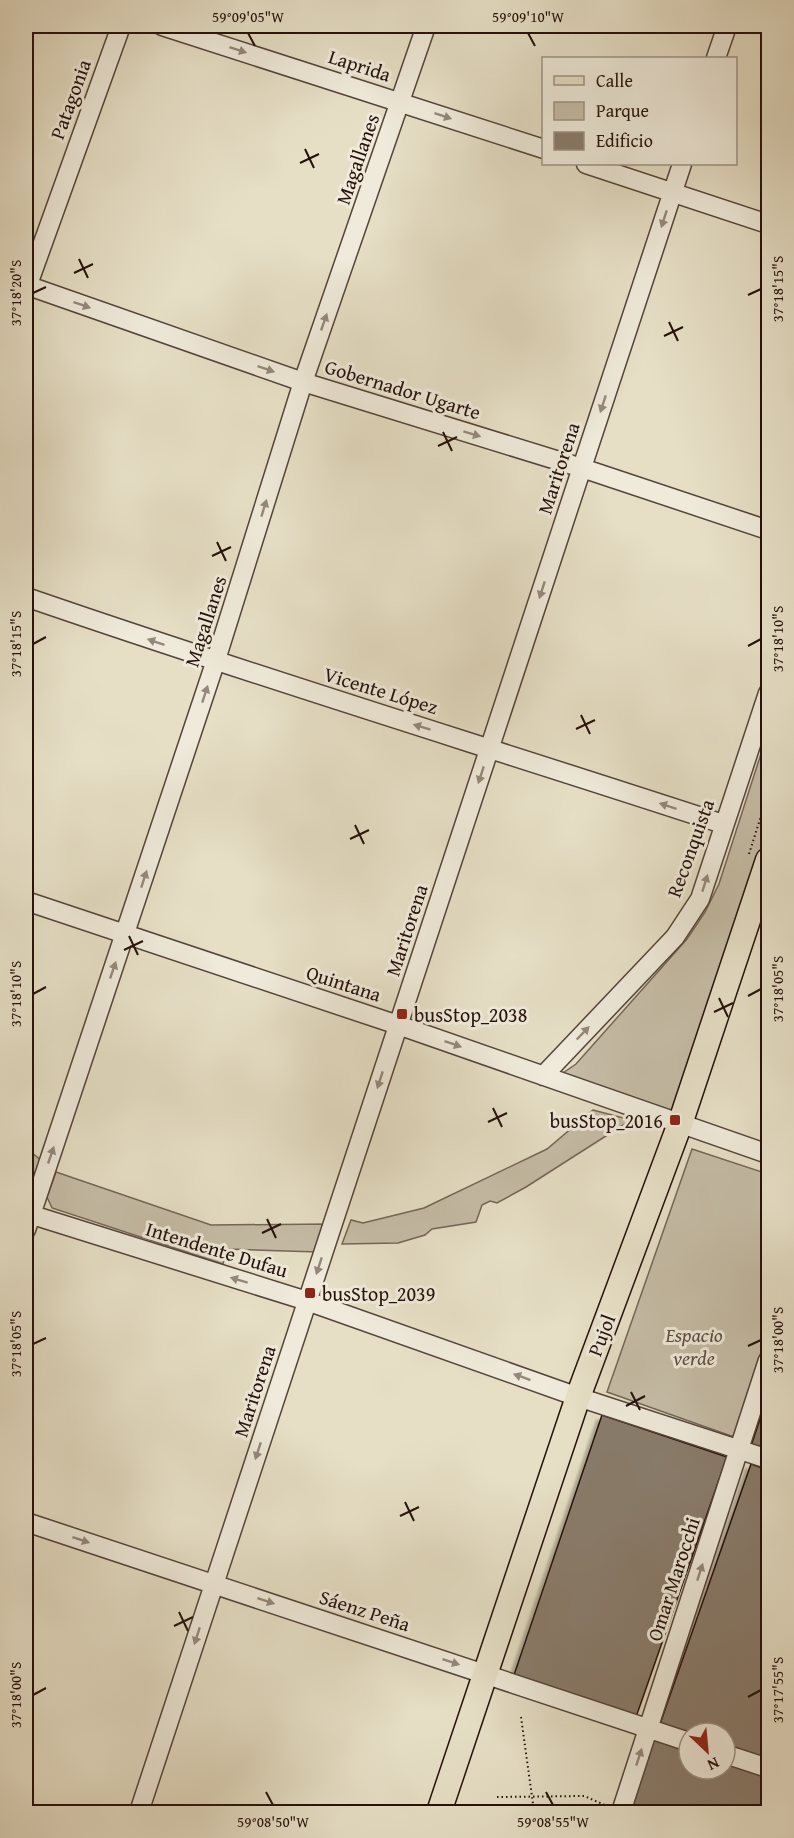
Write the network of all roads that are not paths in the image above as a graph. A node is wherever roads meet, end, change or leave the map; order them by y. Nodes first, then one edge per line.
1 (121, 26) edge
2 (162, 26) edge
3 (426, 26) edge
4 (727, 26) edge
5 (716, 57) edge
6 (401, 102) junction
7 (542, 149) edge
8 (589, 165) edge
9 (682, 165) edge
10 (672, 192) junction
11 (768, 224) edge
12 (26, 287) edge
13 (303, 382) junction
14 (582, 468) junction
15 (768, 530) edge
16 (26, 597) edge
17 (215, 663) junction
18 (768, 693) edge
19 (490, 747) junction
20 (723, 824) junction
21 (768, 860) edge
22 (26, 901) edge
23 (125, 934) junction
24 (398, 1025) junction
25 (543, 1076) junction
26 (681, 1121) junction
27 (768, 1154) edge
28 (27, 1219) edge
29 (307, 1301) junction
30 (768, 1360) edge
31 (578, 1397) junction
32 (739, 1450) junction
33 (768, 1459) edge
34 (26, 1522) edge
35 (214, 1583) junction
36 (485, 1674) junction
37 (648, 1728) junction
38 (677, 1738) edge
39 (737, 1758) edge
40 (768, 1768) edge
41 (613, 1809) edge
42 (139, 1812) edge
43 (439, 1812) edge

1 - 12 street, Patagonia
2 -> 6 street, Laprida
3 - 6 street, Magallanes
4 - 5 street
6 -> 7 street, Laprida
13 -> 6 street, Magallanes
8 - 10 street
9 - 10 street, Maritorena
10 - 11 street
10 -> 14 street, Maritorena
12 -> 13 street, Gobernador Ugarte
13 -> 14 street, Gobernador Ugarte
17 -> 13 street, Magallanes
14 - 15 street, Gobernador Ugarte
14 -> 19 street, Maritorena
17 -> 16 street, Vicente López
19 -> 17 street, Vicente López
23 -> 17 street, Magallanes
18 - 20 street, Reconquista
20 -> 19 street, Vicente López
19 -> 24 street, Maritorena
25 -> 20 street, Reconquista
21 - 26 main road, Pujol
22 - 23 street, Quintana
23 - 24 street, Quintana
28 -> 23 street, Magallanes
24 -> 25 street, Quintana
24 -> 29 street, Maritorena
25 - 26 street, Quintana
26 - 27 street, Quintana
26 - 31 main road, Pujol
29 -> 28 street, Intendente Dufau
31 -> 29 street, Intendente Dufau
29 -> 35 street, Maritorena
30 - 32 street, Omar Marocchi
31 - 32 street, Intendente Dufau
31 - 36 main road, Pujol
32 - 33 street, Intendente Dufau
37 -> 32 street, Omar Marocchi
34 -> 35 street, Sáenz Peña
35 -> 36 street, Sáenz Peña
35 -> 42 street, Maritorena
36 - 37 street, Sáenz Peña
36 - 43 main road, Pujol
37 - 38 street, Sáenz Peña
41 -> 37 street, Omar Marocchi
39 - 40 street

